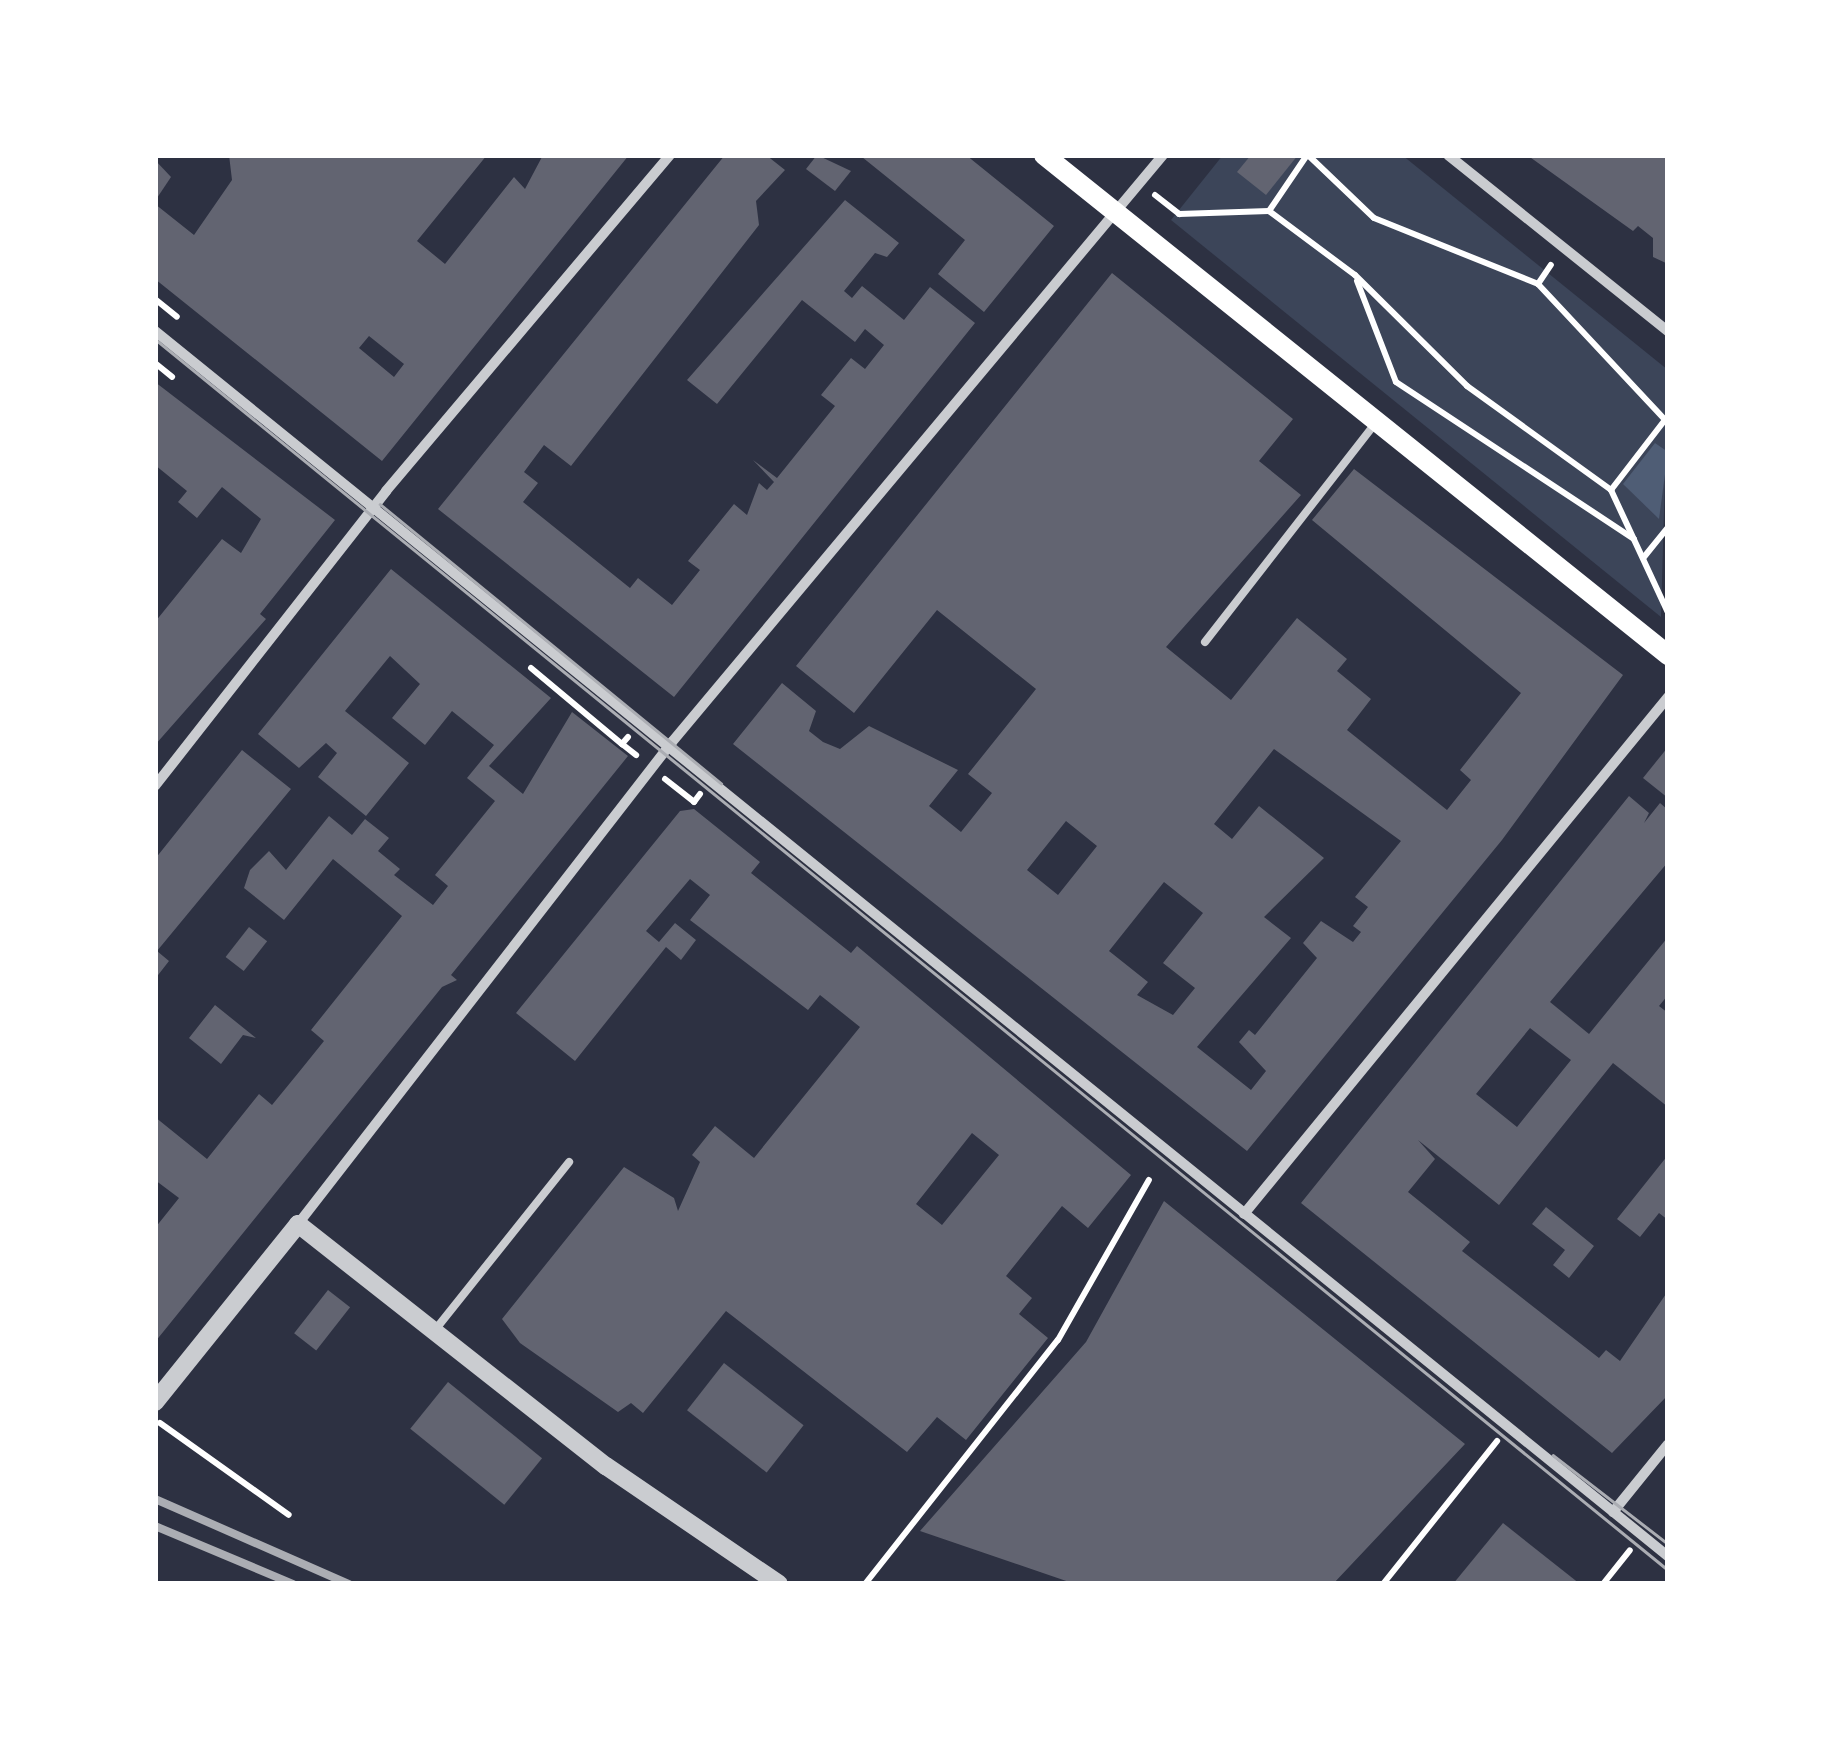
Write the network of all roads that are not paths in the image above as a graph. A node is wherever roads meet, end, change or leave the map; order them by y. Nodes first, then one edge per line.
1 (670, 155) edge
2 (1044, 155) edge
3 (1163, 155) edge
4 (1448, 155) edge
5 (1114, 213) junction
6 (155, 331) edge
7 (1668, 331) edge
8 (1376, 422) junction
9 (374, 507) junction
10 (1205, 642) dead end
11 (1668, 656) edge
12 (1668, 696) edge
13 (667, 748) junction
14 (155, 786) edge
15 (570, 1162) dead end
16 (1244, 1214) junction
17 (298, 1224) junction
18 (435, 1330) junction
19 (158, 1394) edge
20 (1668, 1444) edge
21 (1613, 1512) junction
22 (1668, 1556) edge
23 (780, 1584) edge

1 - 9 street
2 - 5 main road
3 - 5 street
4 - 7 street
5 - 8 main road
5 - 13 street
6 - 9 street
8 - 10 lane
8 - 11 main road
9 - 13 street
9 - 14 street
12 - 16 street
13 - 16 street
13 - 17 street
15 - 18 lane
16 - 21 street
17 - 18 street
17 - 19 street
18 - 23 street
20 - 21 street
21 - 22 street

